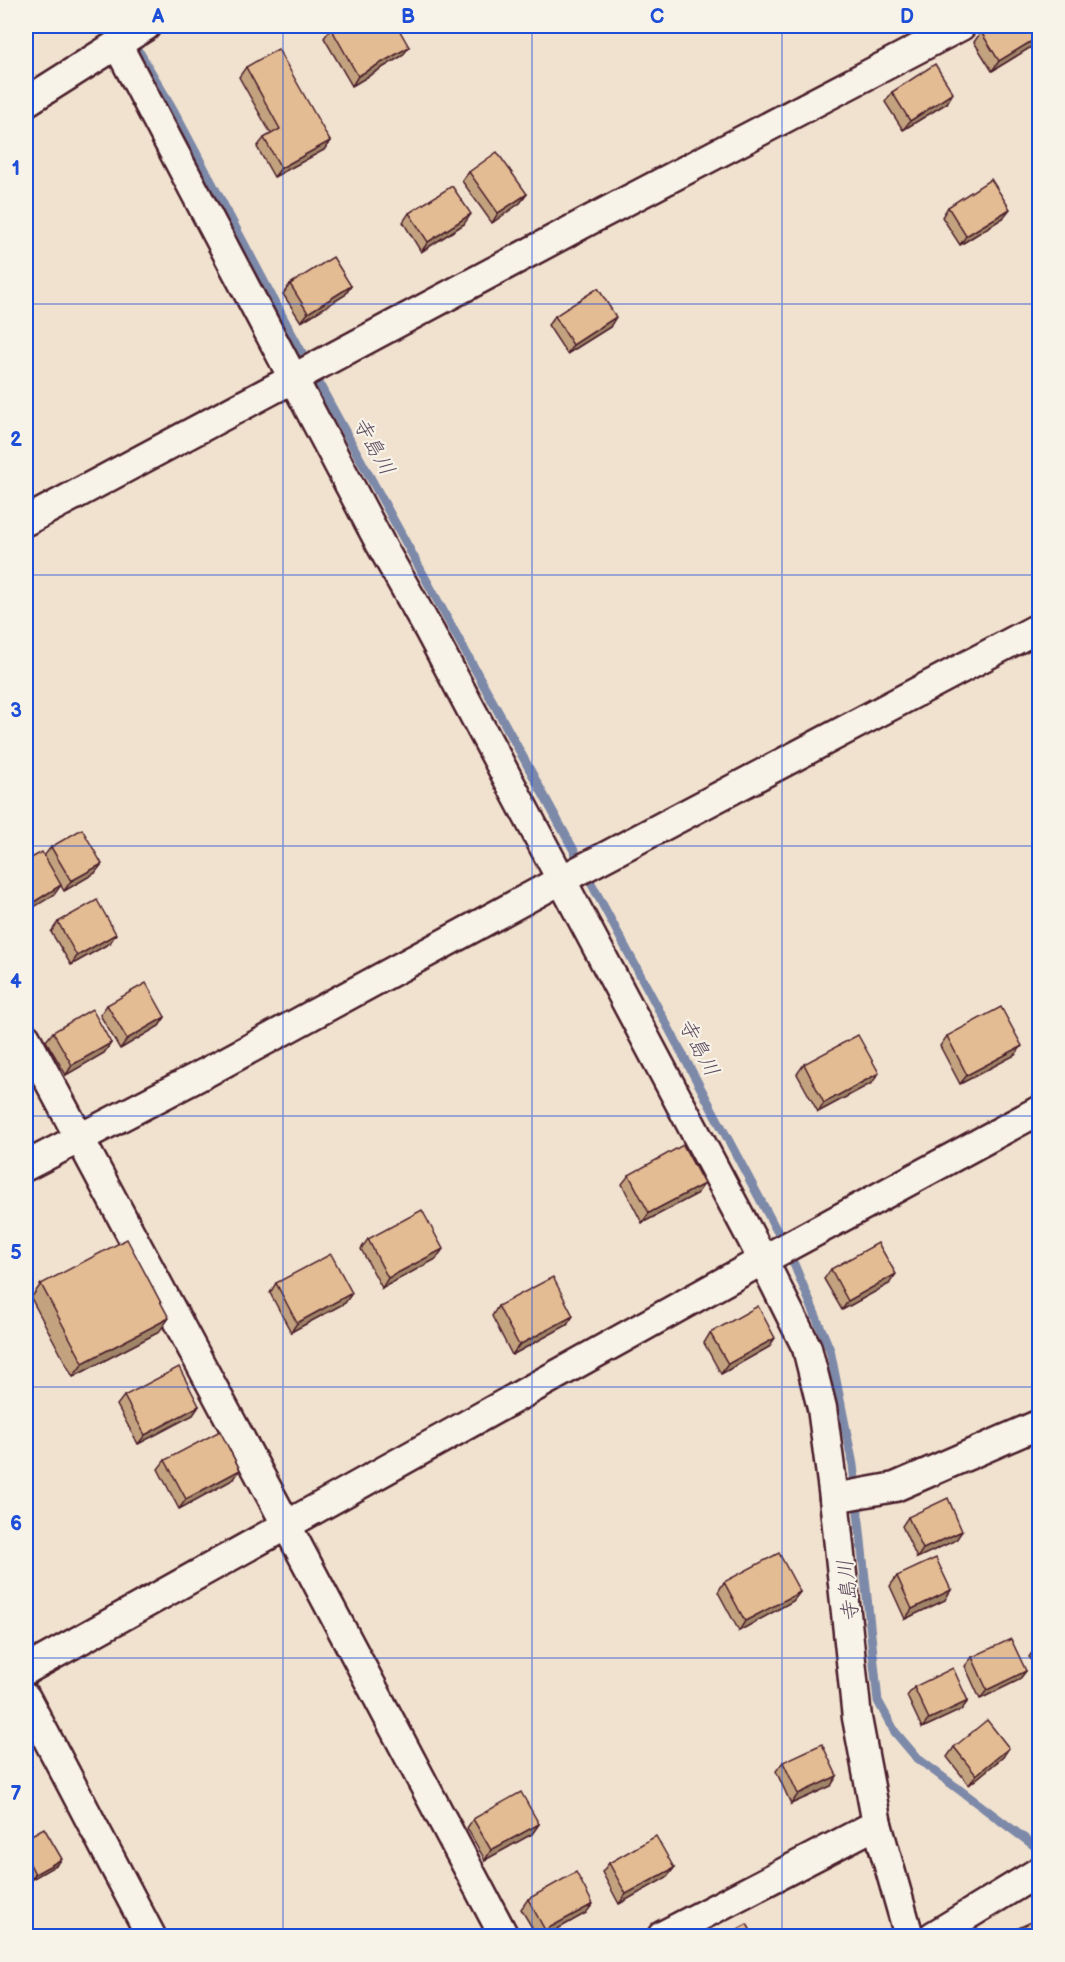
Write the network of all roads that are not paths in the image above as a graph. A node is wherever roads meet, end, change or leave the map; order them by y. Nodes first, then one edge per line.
1 (146, 26) edge
2 (961, 26) edge
3 (117, 44) junction
4 (26, 102) edge
5 (306, 373) junction
6 (26, 521) edge
7 (1040, 627) edge
8 (561, 880) junction
9 (26, 1038) edge
10 (1040, 1110) edge
11 (78, 1138) junction
12 (26, 1166) edge
13 (763, 1260) junction
14 (1040, 1424) edge
15 (848, 1496) junction
16 (286, 1524) junction
17 (26, 1670) edge
18 (26, 1698) edge
19 (878, 1824) junction
20 (1040, 1871) edge
21 (151, 1936) edge
22 (504, 1936) edge
23 (662, 1936) edge
24 (909, 1936) edge
25 (933, 1936) edge

1 - 3 street
2 - 5 street
3 - 4 street
3 - 5 street
5 - 6 street
5 - 8 street
7 - 8 street
8 - 11 street
8 - 13 street
9 - 11 street
10 - 13 street
11 - 12 street
11 - 16 street
13 - 15 street
13 - 16 street
14 - 15 street
15 - 19 street
16 - 17 street
16 - 22 street
18 - 21 street
19 - 23 street
19 - 24 street
20 - 25 street

